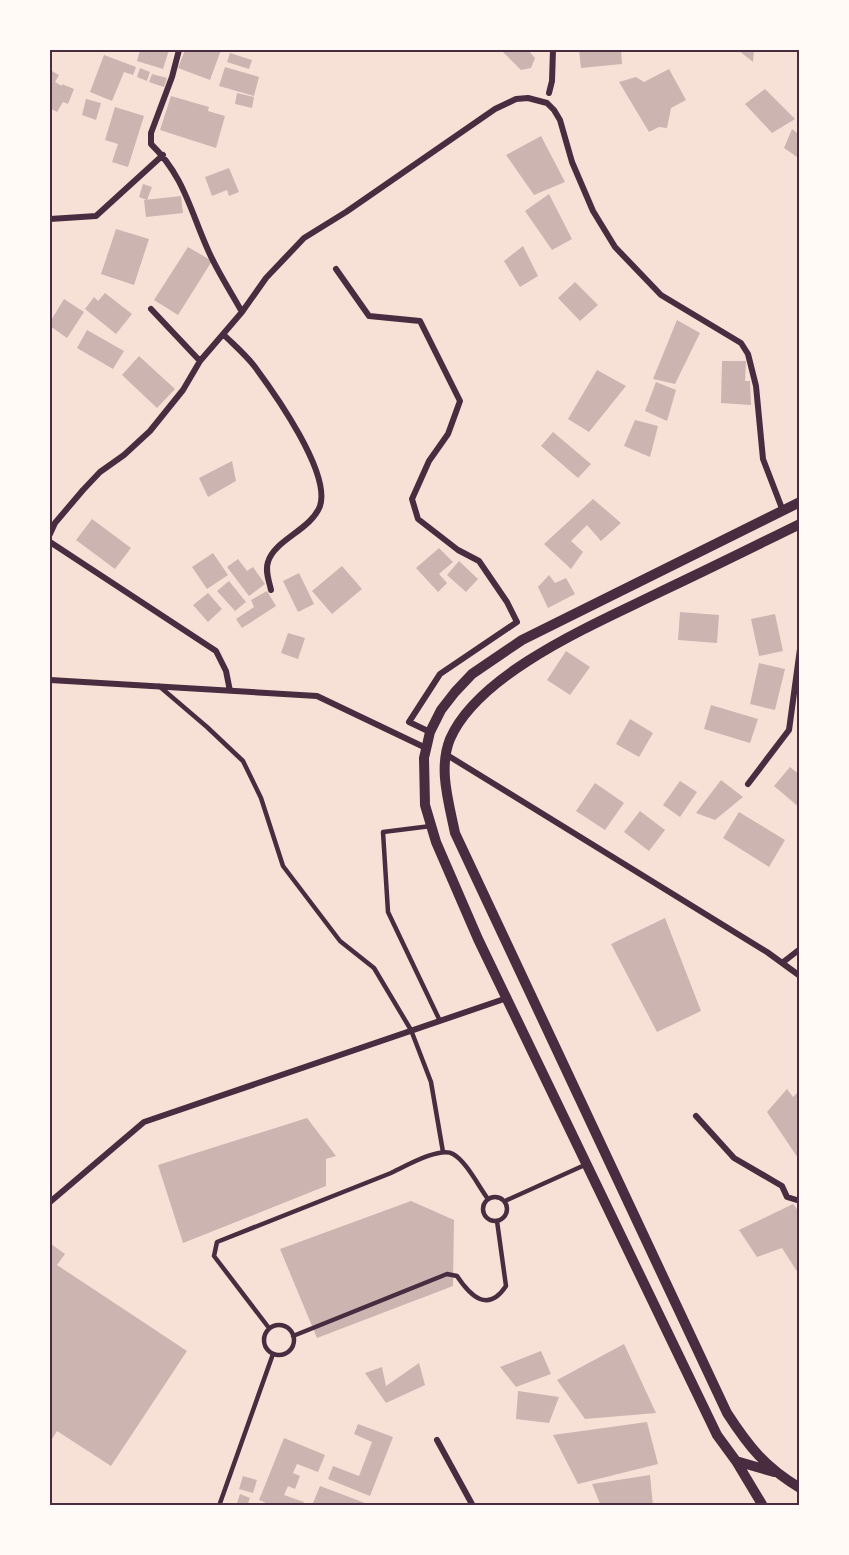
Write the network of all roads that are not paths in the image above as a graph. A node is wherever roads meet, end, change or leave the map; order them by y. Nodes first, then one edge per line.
1 (179, 50) edge
2 (553, 50) edge
3 (549, 93) dead end
4 (163, 155) junction
5 (50, 219) edge
6 (336, 269) dead end
7 (151, 309) dead end
8 (242, 312) junction
9 (223, 334) junction
10 (200, 361) junction
11 (800, 502) edge
12 (783, 511) junction
13 (800, 524) edge
14 (50, 534) edge
15 (50, 542) edge
16 (271, 590) dead end
17 (800, 650) edge
18 (50, 680) edge
19 (159, 686) junction
20 (230, 691) junction
21 (430, 732) junction
22 (426, 748) junction
23 (447, 755) junction
24 (748, 784) dead end
25 (431, 826) junction
26 (800, 949) edge
27 (782, 963) junction
28 (800, 976) edge
29 (507, 998) junction
30 (440, 1021) junction
31 (411, 1030) junction
32 (696, 1116) dead end
33 (443, 1152) junction
34 (587, 1164) junction
35 (488, 1199) junction
36 (800, 1201) edge
37 (50, 1202) edge
38 (505, 1202) junction
39 (496, 1221) junction
40 (269, 1329) junction
41 (293, 1336) junction
42 (273, 1354) junction
43 (437, 1440) dead end
44 (736, 1461) junction
45 (774, 1472) junction
46 (800, 1488) edge
47 (219, 1506) edge
48 (473, 1506) edge
49 (764, 1506) edge

1 - 4 street
2 - 3 street
4 - 5 street
4 - 8 street
6 - 21 street
7 - 10 street
8 - 9 street
8 - 12 street
9 - 10 street
9 - 16 street
10 - 14 street
11 - 12 street
12 - 21 street
13 - 23 street
15 - 20 street
17 - 24 street
18 - 19 street
19 - 20 street
19 - 31 lane
20 - 22 street
21 - 22 street
22 - 25 street
23 - 27 street
23 - 45 street
25 - 29 street
25 - 30 lane
26 - 27 street
27 - 28 street
29 - 30 street
29 - 34 street
30 - 31 street
31 - 33 lane
31 - 37 street
32 - 36 street
33 - 35 lane
33 - 40 lane
34 - 38 lane
34 - 44 street
35 - 38 lane
35 - 39 lane
38 - 39 lane
39 - 41 lane
40 - 41 lane
40 - 42 lane
41 - 42 lane
42 - 47 lane
43 - 48 street
44 - 45 street
44 - 49 street
45 - 46 street

